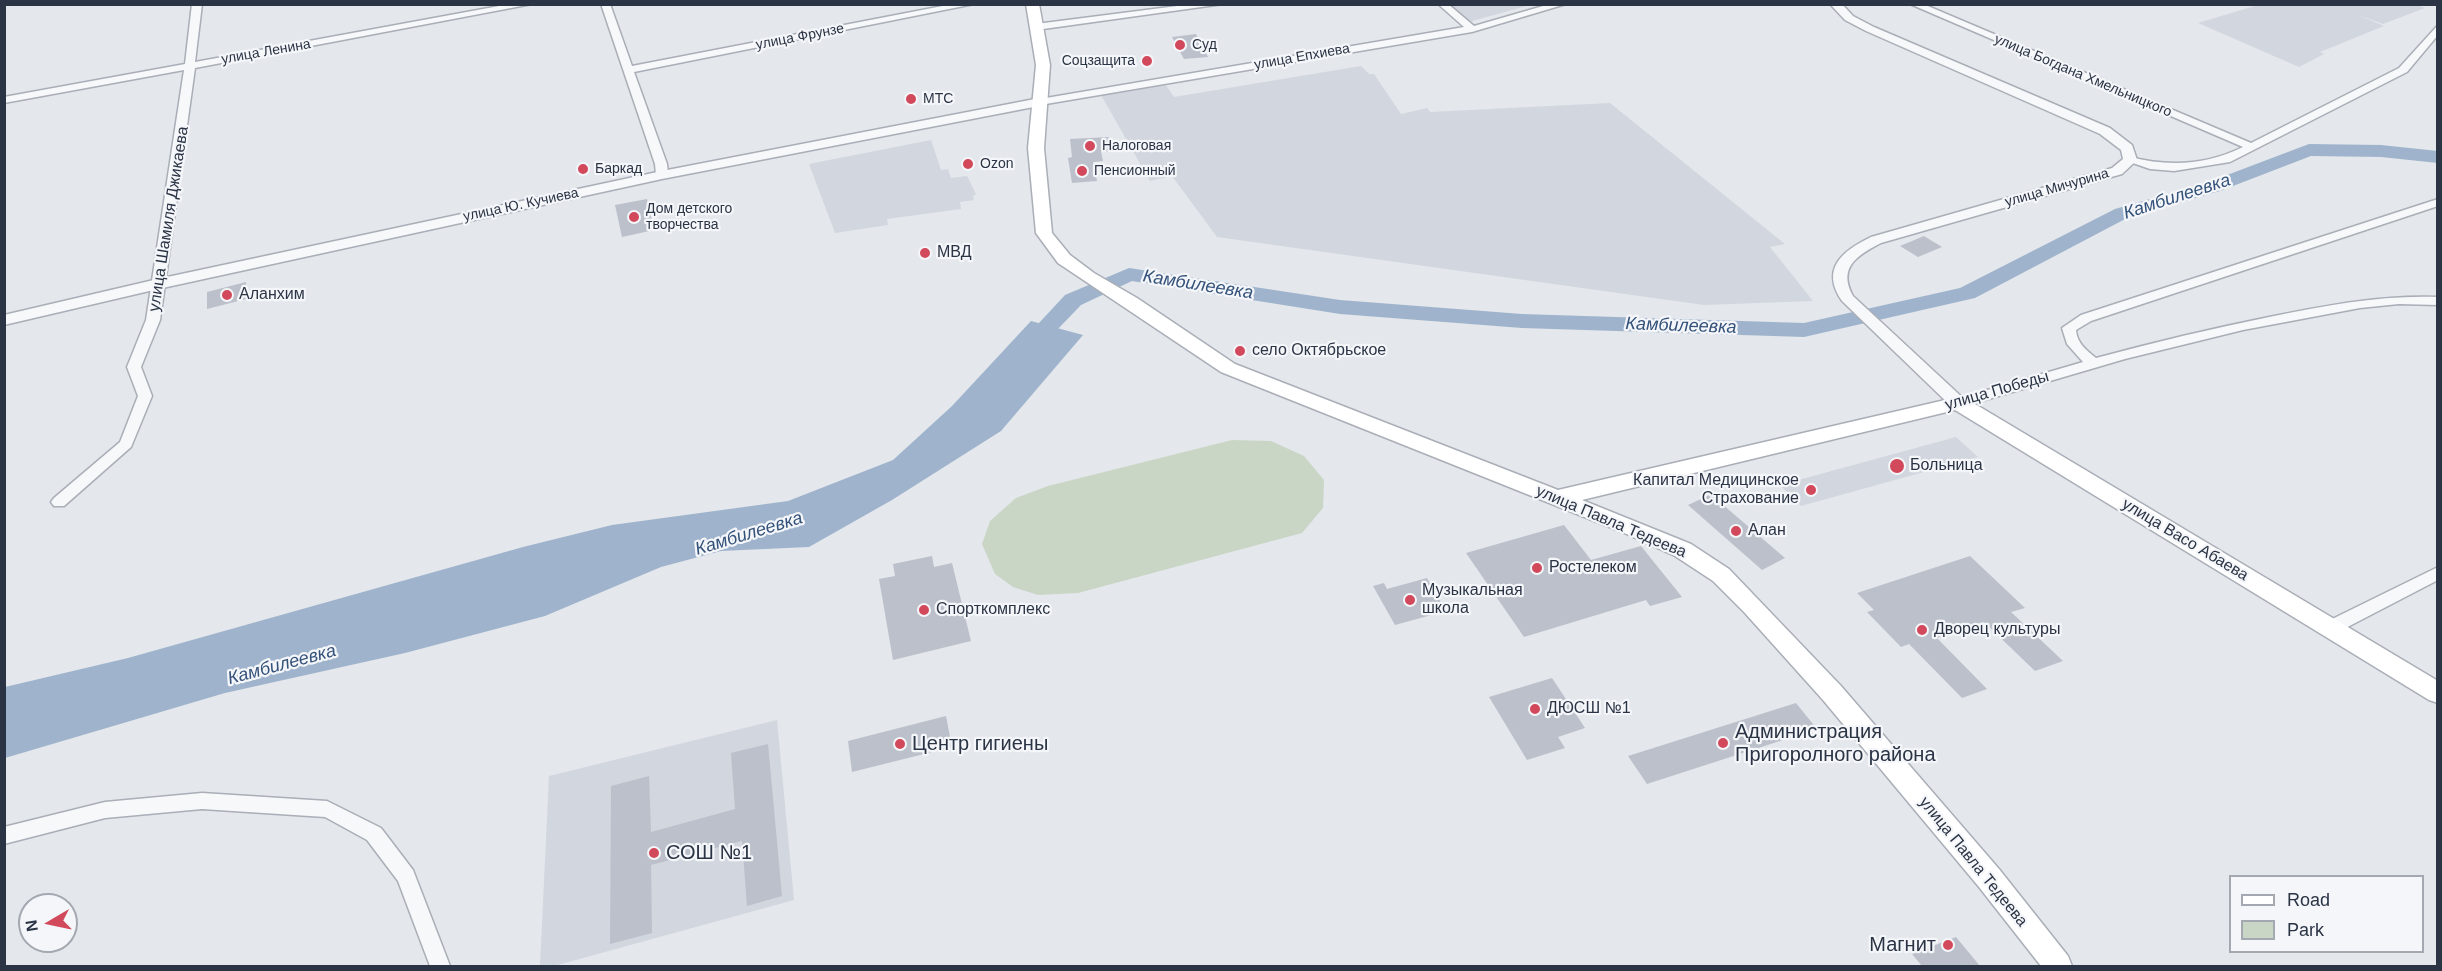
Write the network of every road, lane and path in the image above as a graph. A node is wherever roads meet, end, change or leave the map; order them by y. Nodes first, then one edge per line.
1 (197, 4) edge
2 (528, 4) edge
3 (605, 4) edge
4 (970, 4) edge
5 (1032, 4) edge
6 (1219, 4) edge
7 (1442, 4) edge
8 (1562, 4) edge
9 (1835, 4) edge
10 (1914, 4) edge
11 (1036, 27) junction
12 (1472, 28) junction
13 (2438, 28) edge
14 (191, 65) junction
15 (629, 70) junction
16 (4, 100) edge
17 (1040, 102) junction
18 (2252, 147) junction
19 (2130, 160) junction
20 (662, 174) junction
21 (2438, 202) edge
22 (158, 284) junction
23 (2438, 301) edge
24 (1853, 305) joint
25 (4, 320) edge
26 (2094, 364) junction
27 (1958, 403) junction
28 (1558, 498) junction
29 (59, 502) dead end
30 (2438, 573) edge
31 (2330, 628) junction
32 (2438, 693) edge
33 (4, 836) edge
34 (440, 966) edge
35 (2058, 966) edge

1 - 14 street, улица Шамиля Джикаева
2 - 14 street, улица Ленина
3 - 15 street
4 - 15 street, улица Фрунзе
5 - 11 main road
6 - 11 street
7 - 12 street
8 - 12 street, улица Епхиева
9 - 19 street, улица Мичурина
10 - 18 street, улица Богдана Хмельницкого
11 - 17 main road
12 - 17 street, улица Епхиева
13 - 18 street
14 - 16 street, улица Ленина
14 - 22 street, улица Шамиля Джикаева
15 - 20 street
17 - 20 street, улица Ю. Кучиева
17 - 28 main road, улица Павла Тедеева
18 - 19 street
19 - 24 street, улица Мичурина
20 - 22 street, улица Ю. Кучиева
21 - 26 street
22 - 25 street, улица Ю. Кучиева
22 - 29 street, улица Шамиля Джикаева
23 - 26 street, улица Победы
24 - 27 street, улица Васо Абаева
26 - 27 street, улица Победы
27 - 28 main road, улица Победы
27 - 31 main road, улица Васо Абаева
28 - 35 main road, улица Павла Тедеева
30 - 31 street
31 - 32 main road, улица Васо Абаева
33 - 34 street

